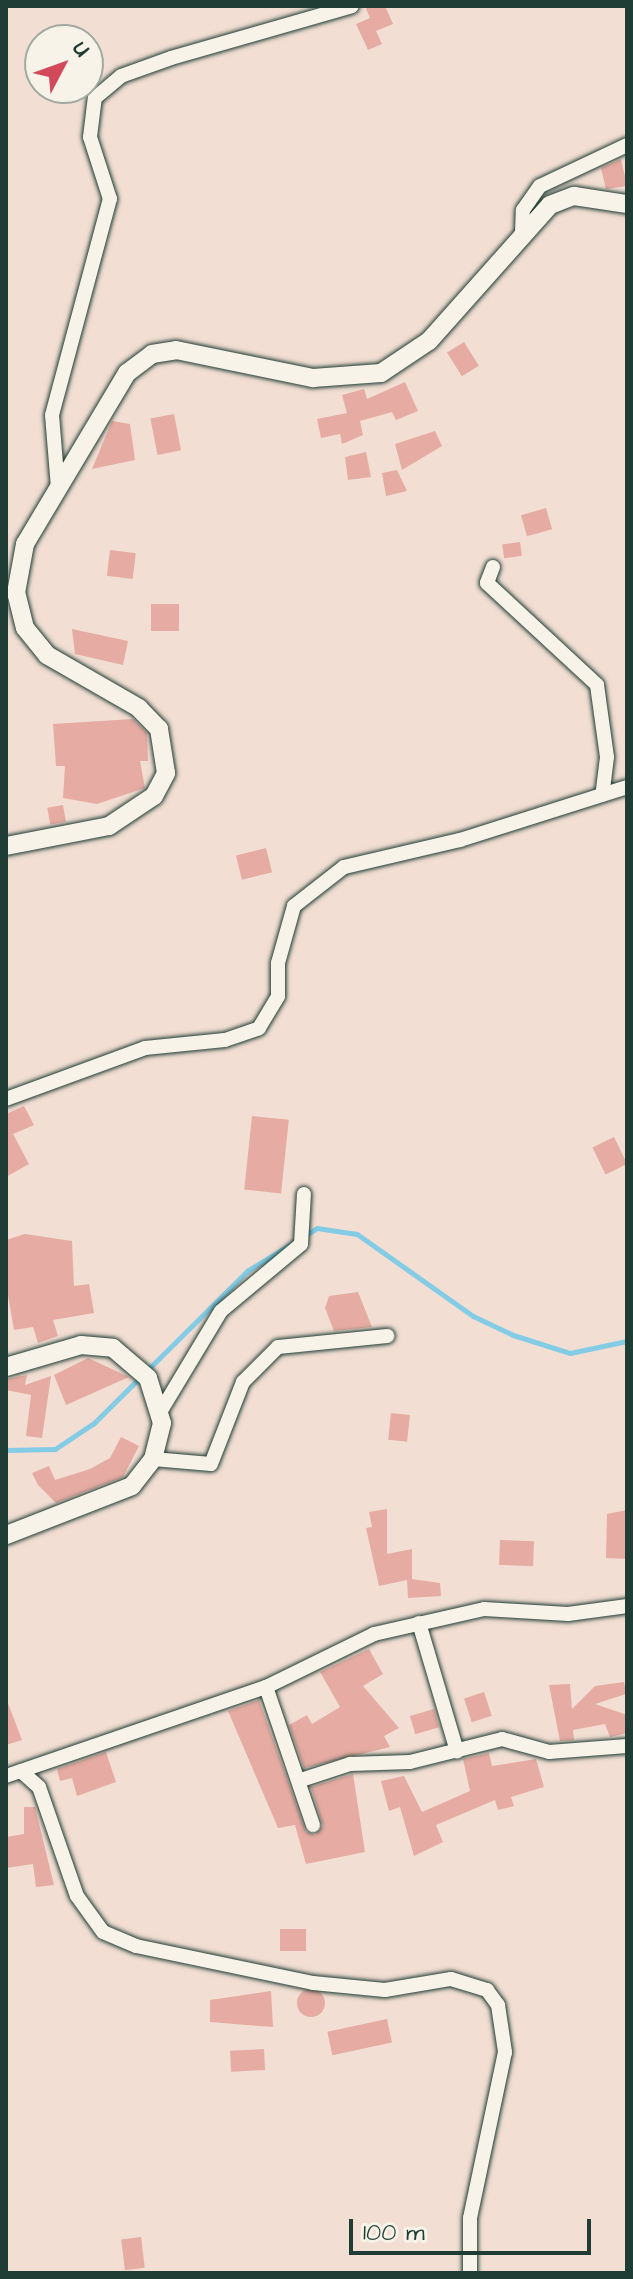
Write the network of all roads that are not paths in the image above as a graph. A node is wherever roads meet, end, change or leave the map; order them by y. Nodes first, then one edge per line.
1 (352, 6) edge
2 (627, 145) edge
3 (627, 204) edge
4 (522, 233) junction
5 (58, 488) junction
6 (493, 567) dead end
7 (627, 787) edge
8 (602, 795) junction
9 (6, 846) edge
10 (6, 1099) edge
11 (304, 1194) dead end
12 (387, 1336) dead end
13 (6, 1367) edge
14 (162, 1409) junction
15 (153, 1459) junction
16 (6, 1535) edge
17 (627, 1606) edge
18 (419, 1623) junction
19 (266, 1687) junction
20 (627, 1746) edge
21 (457, 1751) junction
22 (21, 1771) junction
23 (6, 1776) edge
24 (301, 1780) junction
25 (313, 1825) dead end
26 (470, 2273) edge

1 - 5 street
2 - 4 street
3 - 4 street
4 - 5 street
5 - 9 street
6 - 8 street
7 - 8 street
8 - 10 street
11 - 14 street
12 - 15 street
13 - 14 street
14 - 15 street
15 - 16 street
17 - 18 street
18 - 19 street
18 - 21 street
19 - 22 street
19 - 24 street
20 - 21 street
21 - 24 street
22 - 23 street
22 - 26 street
24 - 25 street

